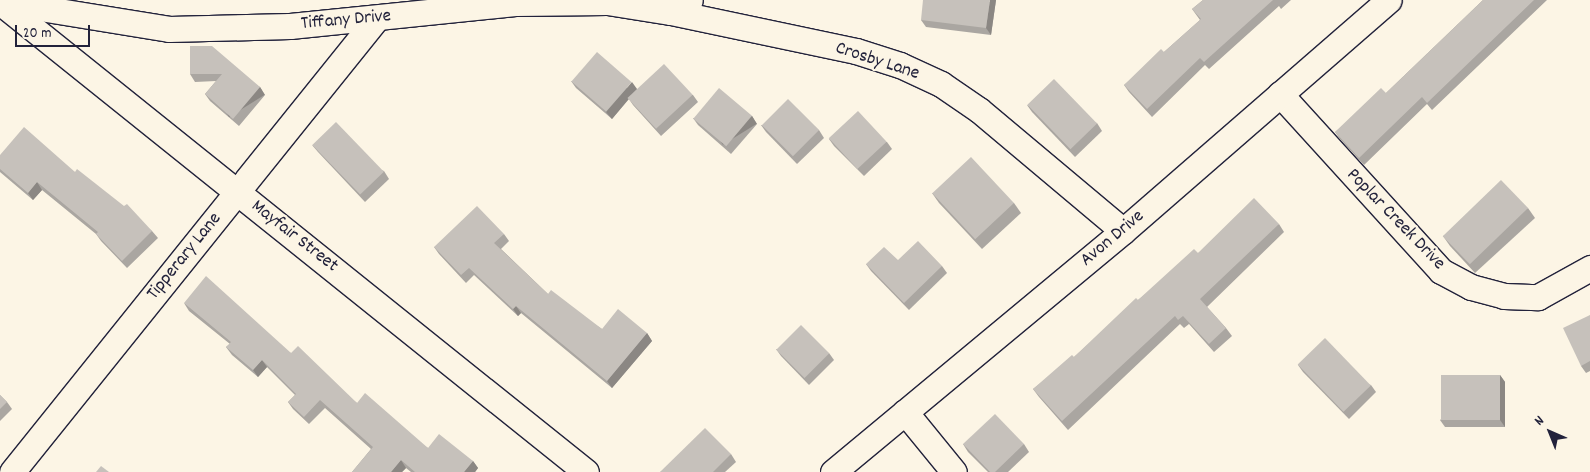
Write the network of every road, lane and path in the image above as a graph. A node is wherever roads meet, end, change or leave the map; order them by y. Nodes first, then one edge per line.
1 (1389, 0) edge
2 (0, 2) edge
3 (681, 6) edge
4 (376, 19) junction
5 (1280, 94) junction
6 (238, 192) junction
7 (1123, 231) junction
8 (1590, 268) edge
9 (905, 412) junction
10 (12, 472) edge
11 (586, 472) edge
12 (833, 472) edge
13 (954, 472) edge

1 - 5 street, Avon Drive
2 - 4 street, Tiffany Drive
2 - 6 street, Mayfair Street
3 - 4 street, Tiffany Drive
3 - 7 street, Crosby Lane
4 - 6 street, Tipperary Lane
5 - 7 street, Avon Drive
5 - 8 street, Poplar Creek Drive
6 - 10 street, Tipperary Lane
6 - 11 street, Mayfair Street
7 - 9 street, Avon Drive
9 - 12 street, Avon Drive
9 - 13 street

